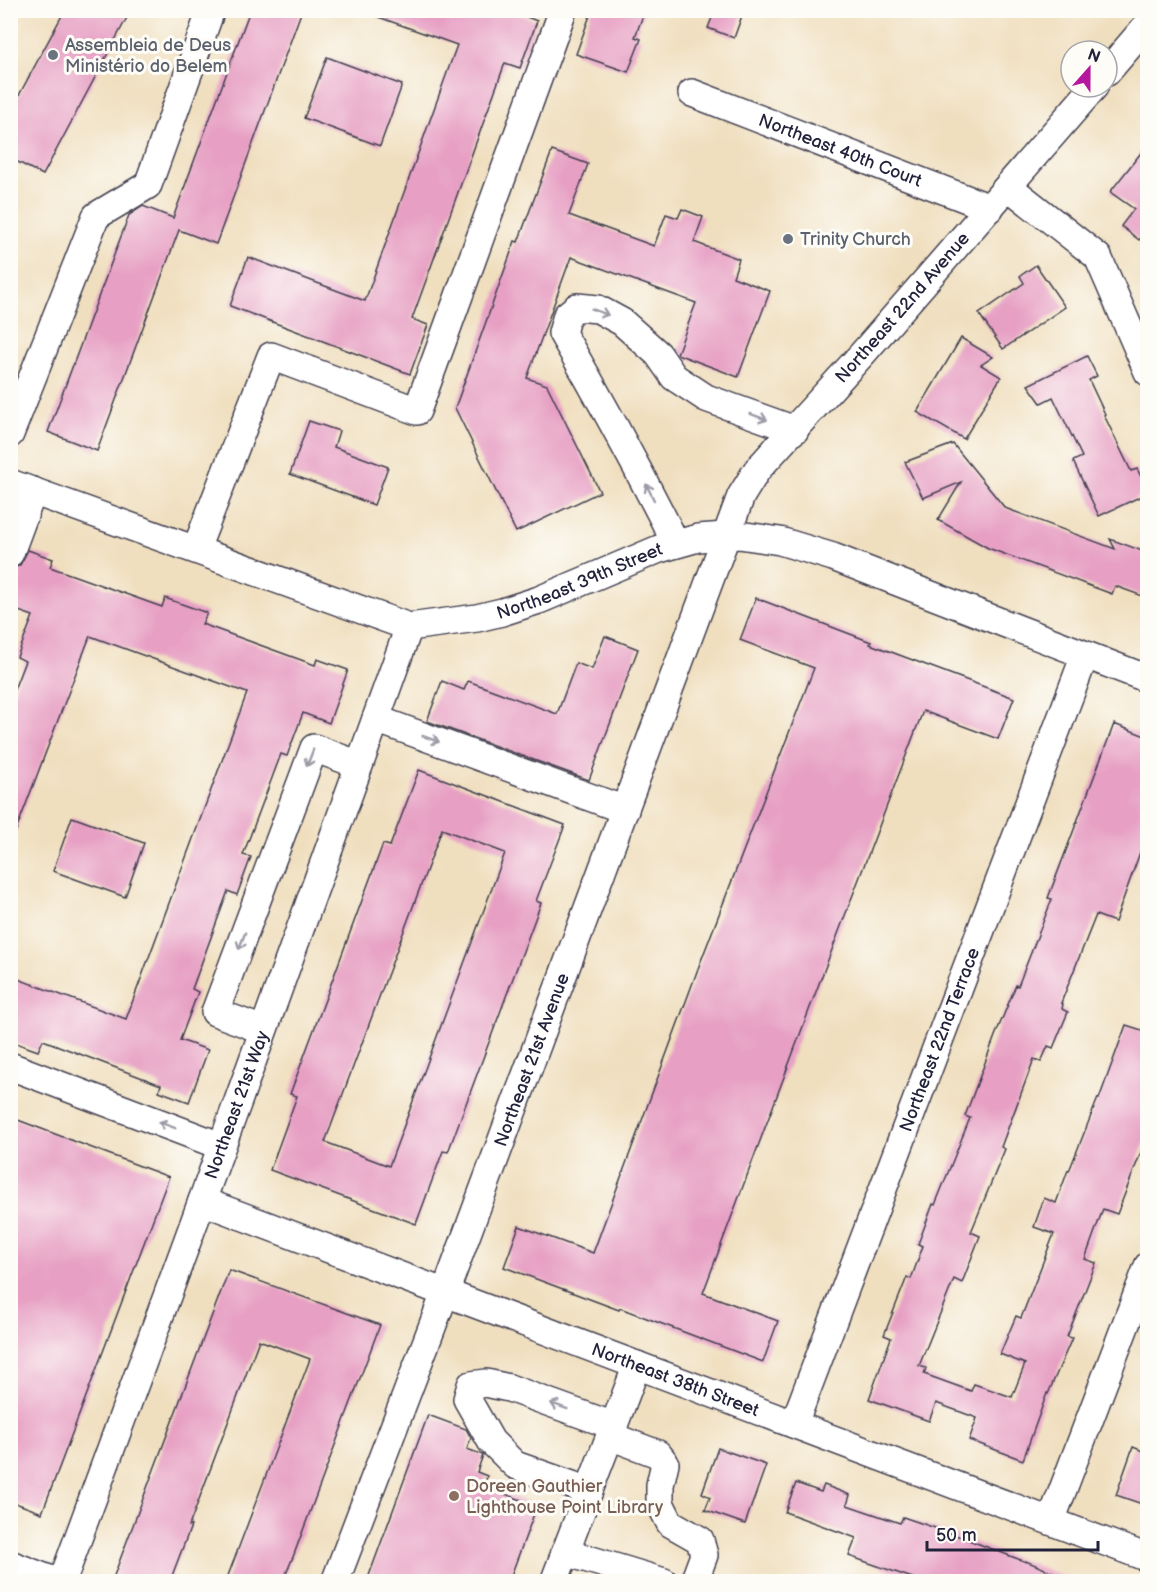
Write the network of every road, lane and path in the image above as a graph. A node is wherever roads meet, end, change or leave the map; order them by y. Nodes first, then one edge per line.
1 (211, 10) edge
2 (563, 10) edge
3 (1148, 24) edge
4 (1119, 58) edge
5 (692, 93) dead end
6 (1084, 99) edge
7 (1009, 187) junction
8 (990, 208) junction
9 (1148, 372) edge
10 (795, 430) junction
11 (10, 434) edge
12 (18, 491) edge
13 (726, 536) junction
14 (676, 544) junction
15 (196, 549) junction
16 (10, 553) edge
17 (409, 627) junction
18 (1085, 655) junction
19 (1148, 679) edge
20 (376, 719) junction
21 (359, 765) junction
22 (625, 810) junction
23 (263, 1030) junction
24 (10, 1066) edge
25 (221, 1146) junction
26 (202, 1201) junction
27 (1148, 1266) edge
28 (445, 1293) junction
29 (637, 1365) junction
30 (794, 1424) junction
31 (612, 1431) junction
32 (589, 1491) junction
33 (1051, 1521) junction
34 (565, 1552) junction
35 (1148, 1558) edge
36 (10, 1564) edge
37 (57, 1581) edge
38 (62, 1581) edge
39 (334, 1581) edge
40 (554, 1581) edge
41 (664, 1581) edge
42 (694, 1581) edge

1 - 11 street
2 - 15 street
3 - 4 street
5 - 8 street, Northeast 40th Court
6 - 7 street, Northeast 22nd Avenue
7 - 8 street, Northeast 22nd Avenue
7 - 9 street
8 - 10 street, Northeast 22nd Avenue
10 - 13 street, Northeast 22nd Avenue
14 -> 10 street
12 - 15 street, Northeast 39th Street
12 - 16 street
13 - 14 street, Northeast 39th Street
13 - 18 street, Northeast 39th Street
13 - 22 street, Northeast 21st Avenue
14 - 17 street, Northeast 39th Street
15 - 17 street, Northeast 39th Street
17 - 20 street, Northeast 21st Way
18 - 19 street, Northeast 39th Street
18 - 30 street, Northeast 22nd Terrace
20 - 21 street, Northeast 21st Way
20 -> 22 street
21 - 23 street, Northeast 21st Way
21 -> 23 street
22 - 28 street, Northeast 21st Avenue
23 - 25 street, Northeast 21st Way
25 -> 24 street
25 - 26 street, Northeast 21st Way
26 - 28 street, Northeast 38th Street
26 - 38 street, Northeast 21st Way
27 - 33 street
28 - 29 street, Northeast 38th Street
28 - 39 street, Northeast 21st Avenue
29 - 30 street, Northeast 38th Street
29 - 31 street
30 - 33 street, Northeast 38th Street
31 - 32 street
31 -> 32 street
31 - 42 street
32 - 34 street
33 - 35 street, Northeast 38th Street
34 - 40 street
34 - 41 street
36 - 37 street

